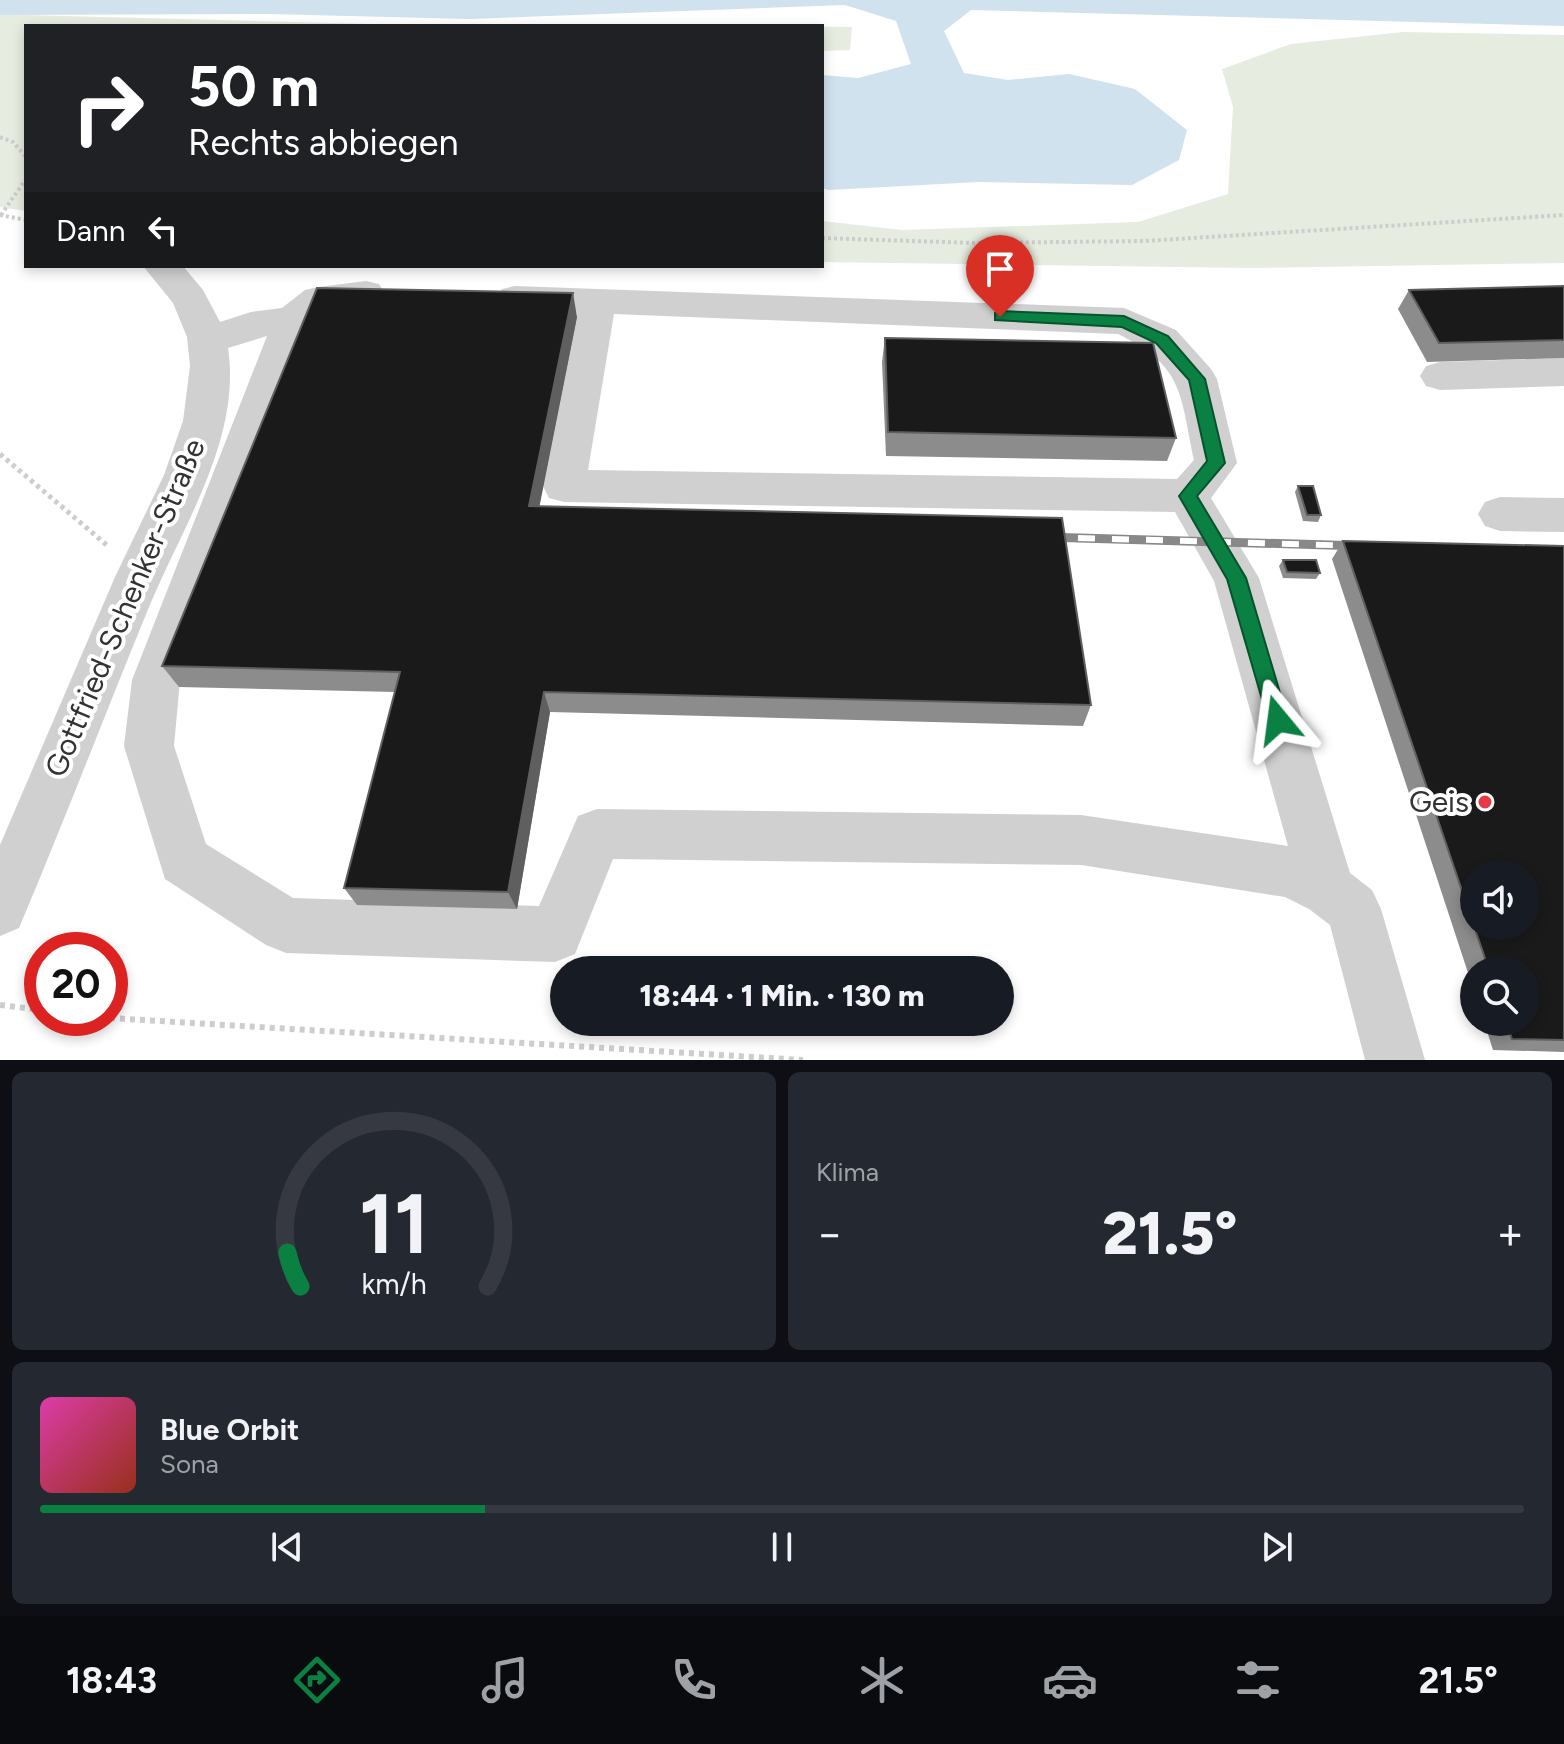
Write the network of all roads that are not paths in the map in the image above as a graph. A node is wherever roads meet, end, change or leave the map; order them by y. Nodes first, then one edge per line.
1 (163, 268) edge
2 (414, 294) edge
3 (475, 296) edge
4 (598, 301) junction
5 (292, 319) junction
6 (208, 341) junction
7 (1564, 372) edge
8 (1440, 376) dead end
9 (1188, 496) junction
10 (1500, 514) dead end
11 (1564, 515) edge
12 (1328, 890) junction
13 (0, 909) edge
14 (1395, 1060) edge

1 - 6 street, Gottfried-Schenker-Straße
2 - 5 street
3 - 4 street
4 - 9 street
4 - 9 street
5 - 6 street
5 - 12 street
6 - 13 street, Gottfried-Schenker-Straße
7 - 8 street
9 - 12 street
10 - 11 street
12 - 14 street

